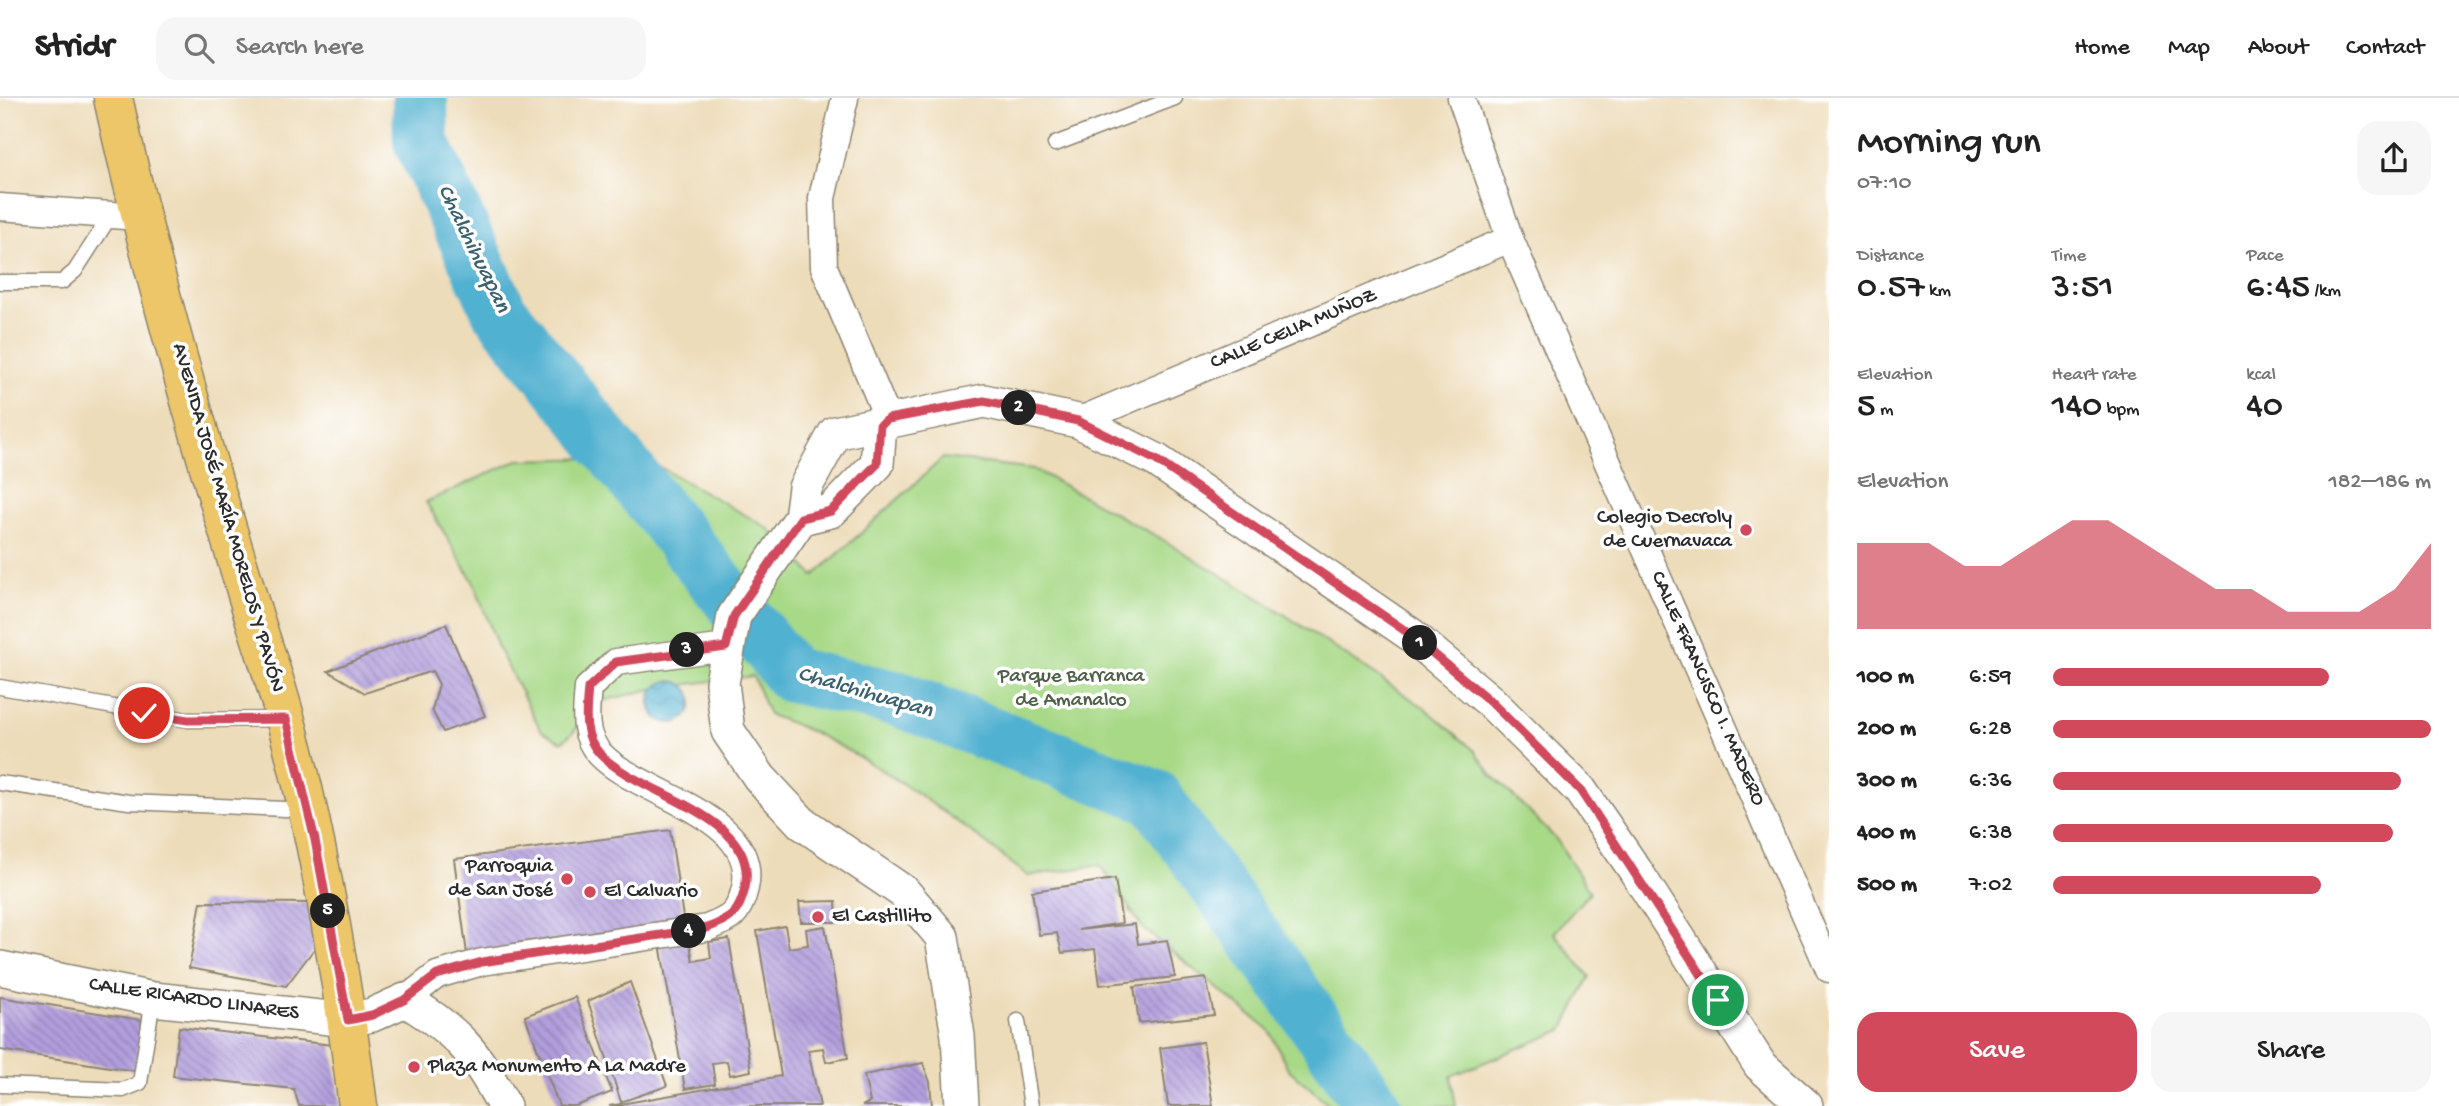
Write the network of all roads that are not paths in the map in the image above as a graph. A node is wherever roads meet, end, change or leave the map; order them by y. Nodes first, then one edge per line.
1 (113, 98) edge
2 (845, 98) edge
3 (1175, 98) edge
4 (1461, 98) edge
5 (1055, 144) dead end
6 (0, 207) edge
7 (125, 216) junction
8 (1510, 239) junction
9 (0, 282) edge
10 (1078, 421) junction
11 (884, 422) junction
12 (799, 522) junction
13 (730, 632) junction
14 (0, 687) edge
15 (286, 719) junction
16 (0, 783) edge
17 (308, 810) junction
18 (0, 968) edge
19 (1829, 969) edge
20 (153, 999) junction
21 (404, 1000) junction
22 (348, 1020) junction
23 (1018, 1021) dead end
24 (0, 1085) edge
25 (358, 1106) edge
26 (504, 1106) edge
27 (962, 1106) edge
28 (1031, 1106) edge
29 (1806, 1106) edge

1 - 7 main road, AVENIDA JOSÉ MARÍA MORELOS Y PAVÓN
2 - 11 street
3 - 5 lane
4 - 8 street, CALLE FRANCISCO I. MADERO
6 - 7 street
7 - 9 lane
7 - 15 main road, AVENIDA JOSÉ MARÍA MORELOS Y PAVÓN
8 - 10 street, CALLE CELIA MUÑOZ
8 - 19 street, CALLE FRANCISCO I. MADERO
10 - 11 street
10 - 29 street
11 - 12 street
11 - 12 street
12 - 13 street
13 - 21 street
13 - 27 street
14 - 15 lane
15 - 17 main road, AVENIDA JOSÉ MARÍA MORELOS Y PAVÓN
16 - 17 lane
17 - 22 main road, AVENIDA JOSÉ MARÍA MORELOS Y PAVÓN
18 - 20 street, CALLE RICARDO LINARES
20 - 22 street, CALLE RICARDO LINARES
20 - 24 lane
21 - 22 street
21 - 26 street
22 - 25 main road, AVENIDA JOSÉ MARÍA MORELOS Y PAVÓN
23 - 28 lane

